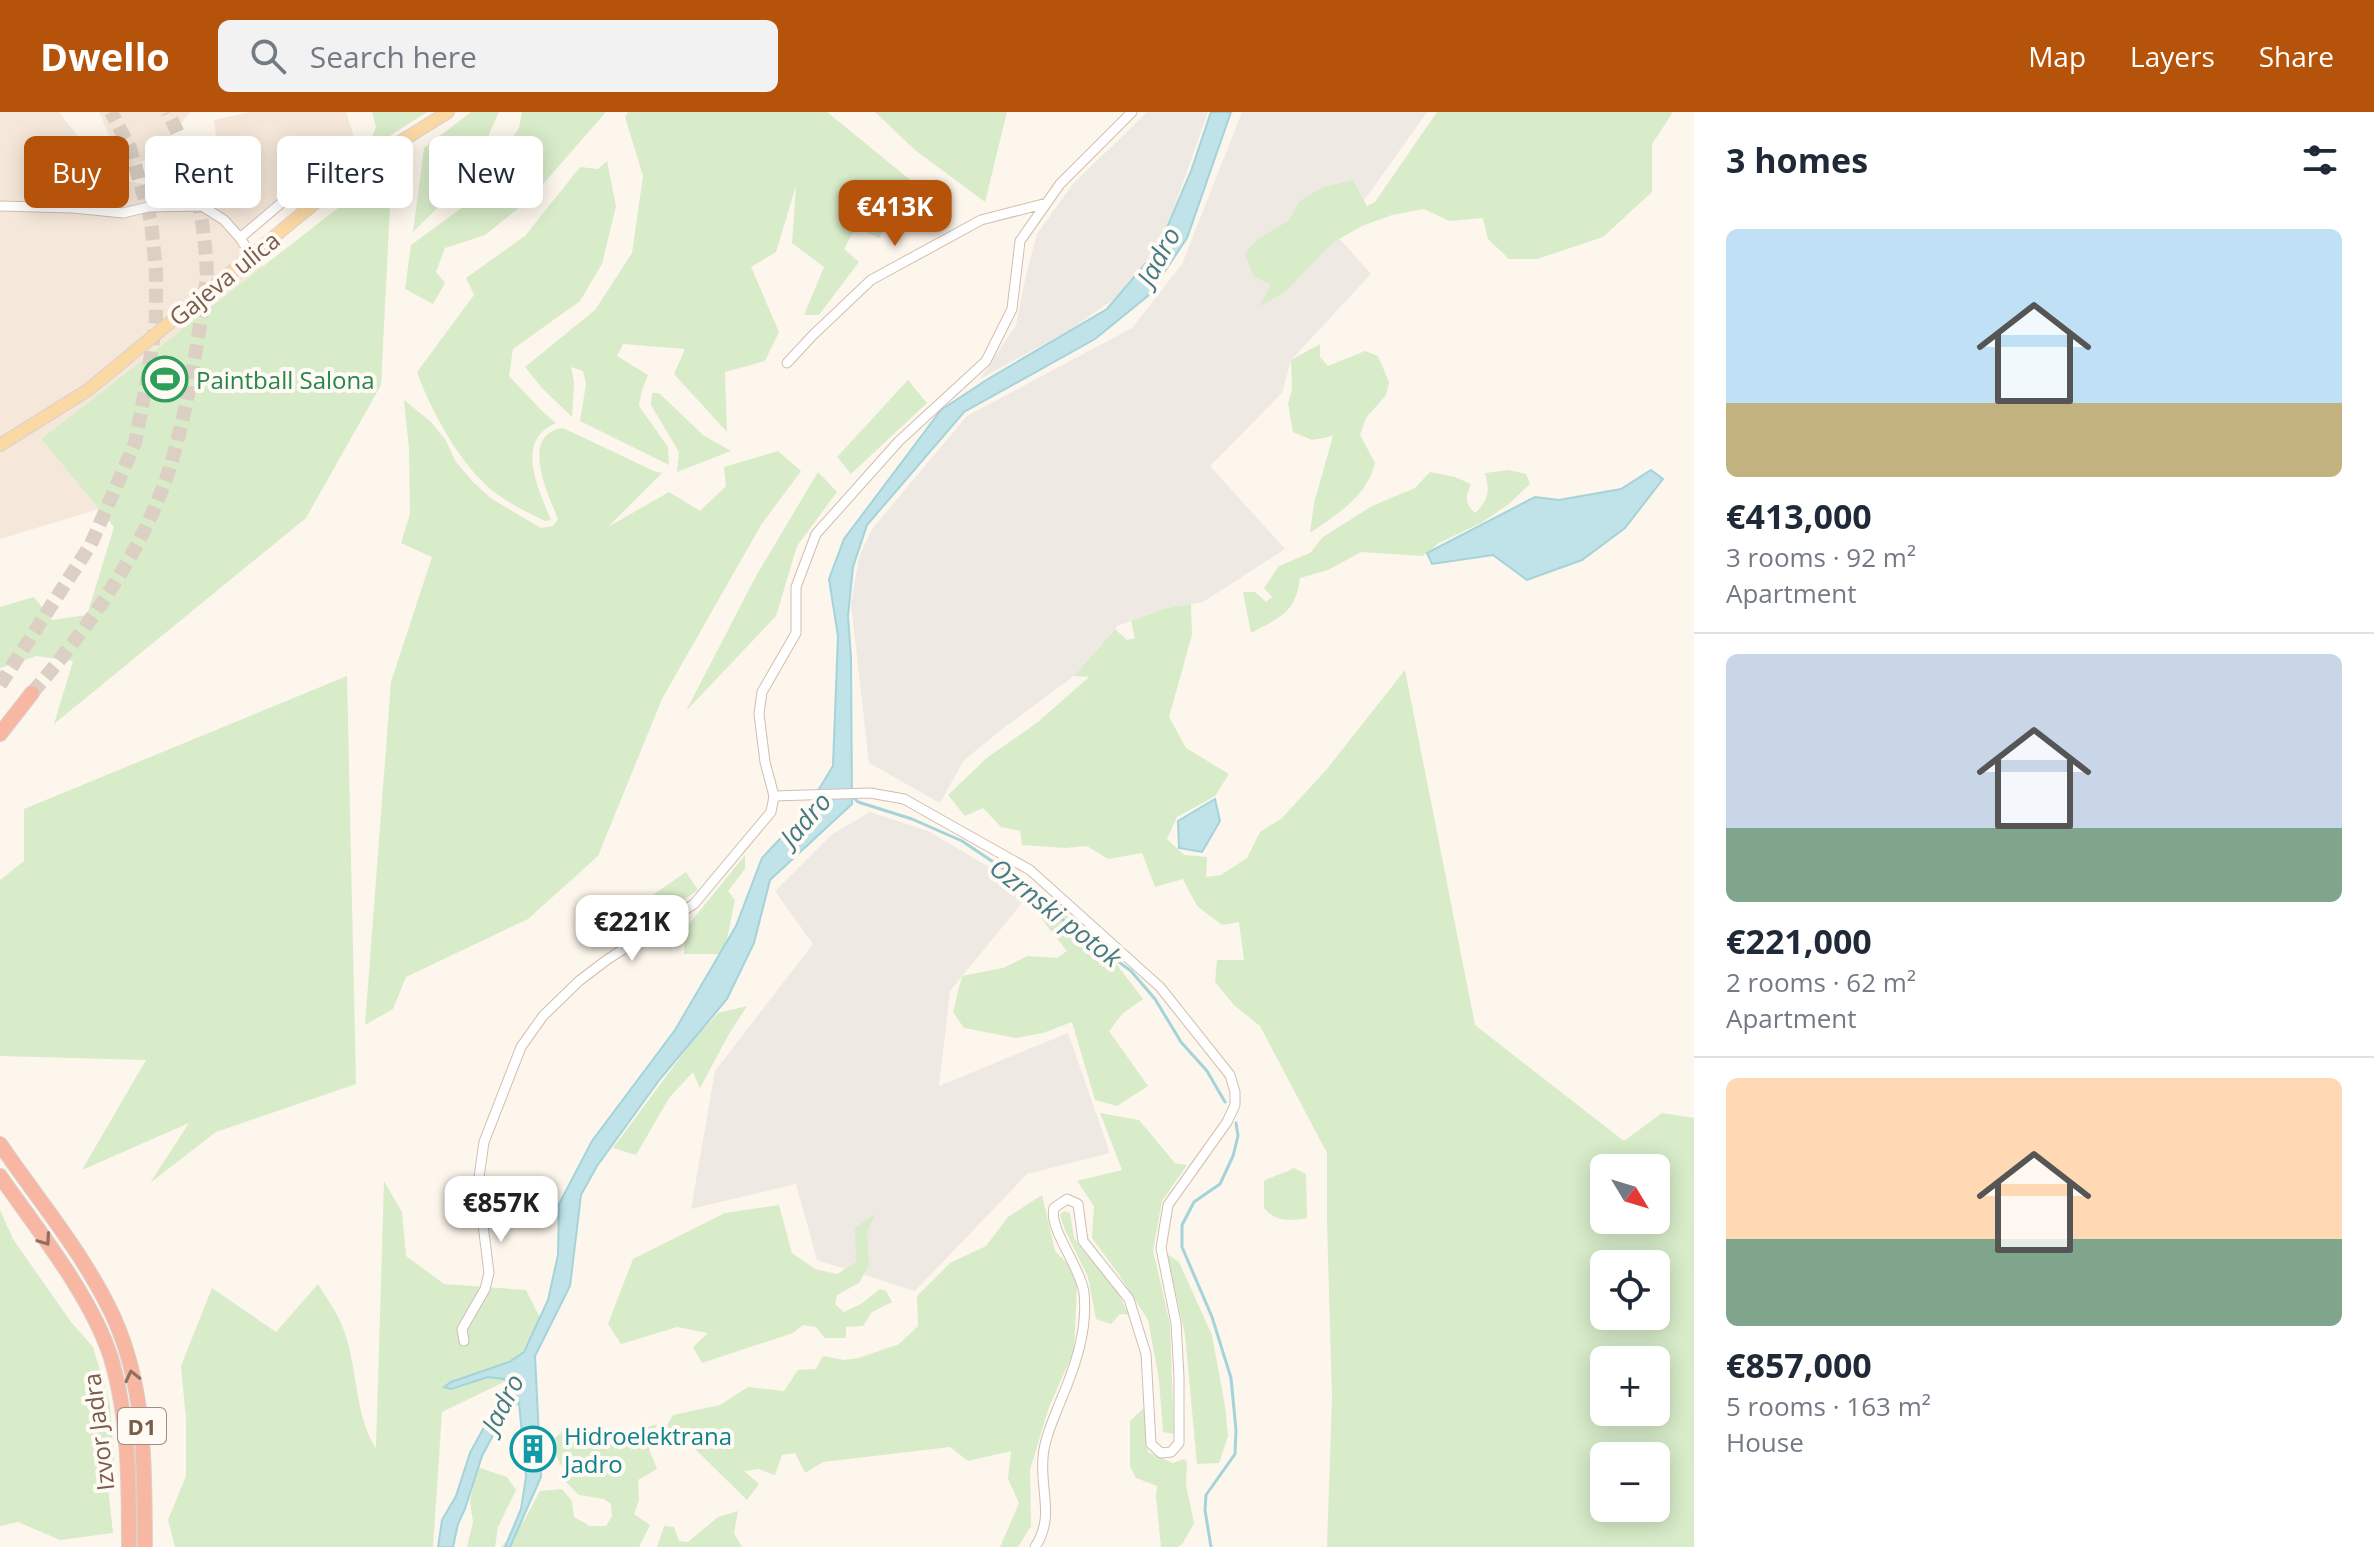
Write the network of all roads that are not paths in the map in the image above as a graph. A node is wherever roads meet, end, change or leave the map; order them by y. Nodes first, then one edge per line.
1 (448, 112) edge
2 (1132, 112) edge
3 (410, 136) edge
4 (1047, 203) junction
5 (0, 206) edge
6 (277, 207) edge
7 (309, 208) edge
8 (240, 238) junction
9 (251, 255) junction
10 (787, 363) dead end
11 (2, 442) edge
12 (32, 693) tunnel mouth
13 (0, 734) edge
14 (774, 796) junction
15 (0, 1144) edge
16 (0, 1176) edge
17 (464, 1341) dead end
18 (129, 1541) edge
19 (145, 1542) edge
20 (1035, 1547) edge

1 - 3 main road, Gajeva ulica
2 - 4 street
4 - 10 street
4 - 14 street
5 - 8 street
6 - 8 street
7 - 9 main road, Gajeva ulica
8 - 9 street
9 - 11 main road, Gajeva ulica
12 - 13 highway
14 - 17 street
14 - 20 street
19 -> 15 highway, Izvor Jadra / D1
16 -> 18 highway, Izvor Jadra / D1

